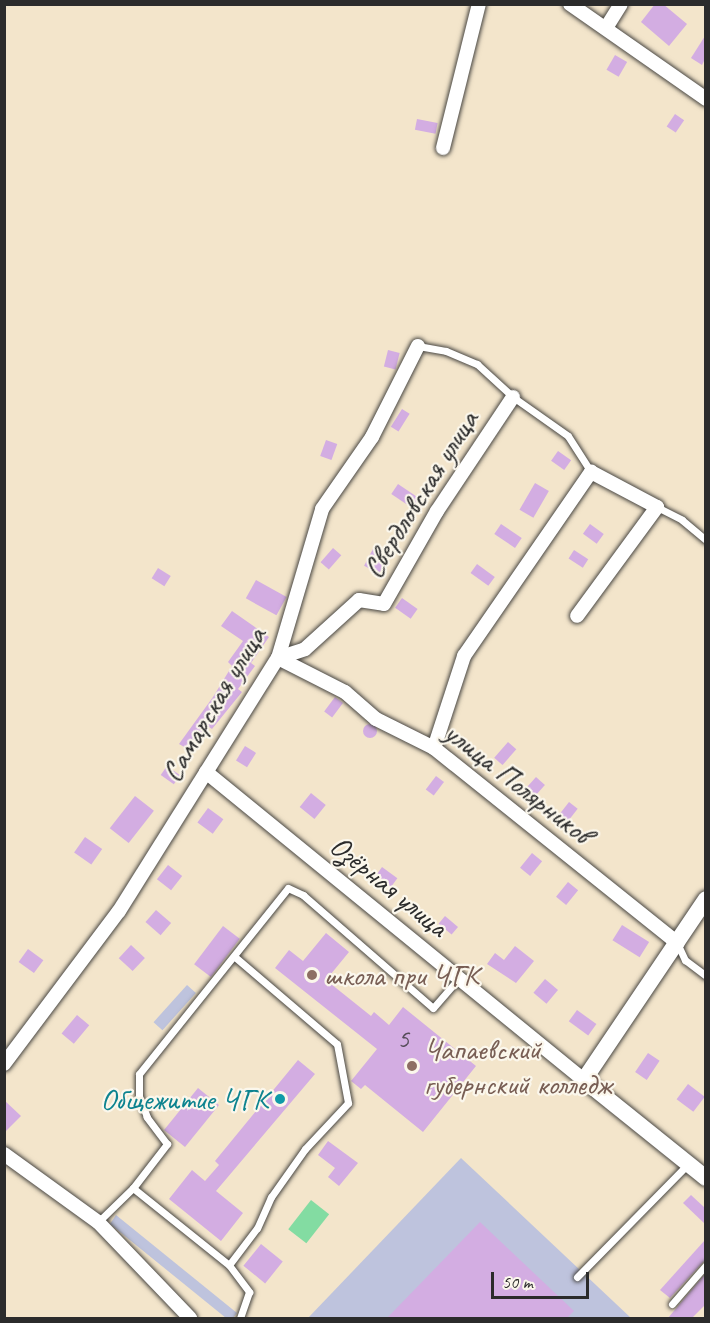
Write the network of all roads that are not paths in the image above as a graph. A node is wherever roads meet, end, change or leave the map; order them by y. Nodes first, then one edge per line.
1 (479, 4) edge
2 (570, 4) edge
3 (621, 4) edge
4 (606, 28) junction
5 (705, 99) edge
6 (443, 148) dead end
7 (418, 346) joint
8 (513, 397) junction
9 (591, 472) junction
10 (657, 507) junction
11 (705, 540) edge
12 (577, 615) dead end
13 (278, 658) junction
14 (434, 748) junction
15 (206, 772) junction
16 (705, 899) edge
17 (677, 943) junction
18 (235, 957) junction
19 (705, 976) edge
20 (459, 978) junction
21 (4, 1064) edge
22 (584, 1080) junction
23 (4, 1154) edge
24 (688, 1164) junction
25 (705, 1178) edge
26 (133, 1188) junction
27 (98, 1222) junction
28 (229, 1265) junction
29 (705, 1265) edge
30 (578, 1277) dead end
31 (672, 1304) dead end
32 (190, 1318) edge
33 (240, 1318) edge

1 - 6 street
2 - 4 street
3 - 4 street
4 - 5 street
7 - 8 lane
7 - 13 street, Самарская улица
8 - 9 lane
8 - 13 street, Свердловская улица
9 - 10 street
9 - 14 street
10 - 11 lane
10 - 12 street
13 - 14 street, улица Полярников
13 - 15 street, Самарская улица
14 - 17 street, улица Полярников
15 - 20 street, Озёрная улица
15 - 21 street, Самарская улица
16 - 17 street
17 - 19 lane, улица Полярников
17 - 22 street
18 - 20 lane
18 - 26 lane
18 - 28 lane
20 - 22 street, Озёрная улица
22 - 24 street, Озёрная улица
23 - 27 street
24 - 25 street, Озёрная улица
24 - 30 lane
26 - 27 lane
26 - 28 lane
27 - 32 street
28 - 33 lane
29 - 31 lane

